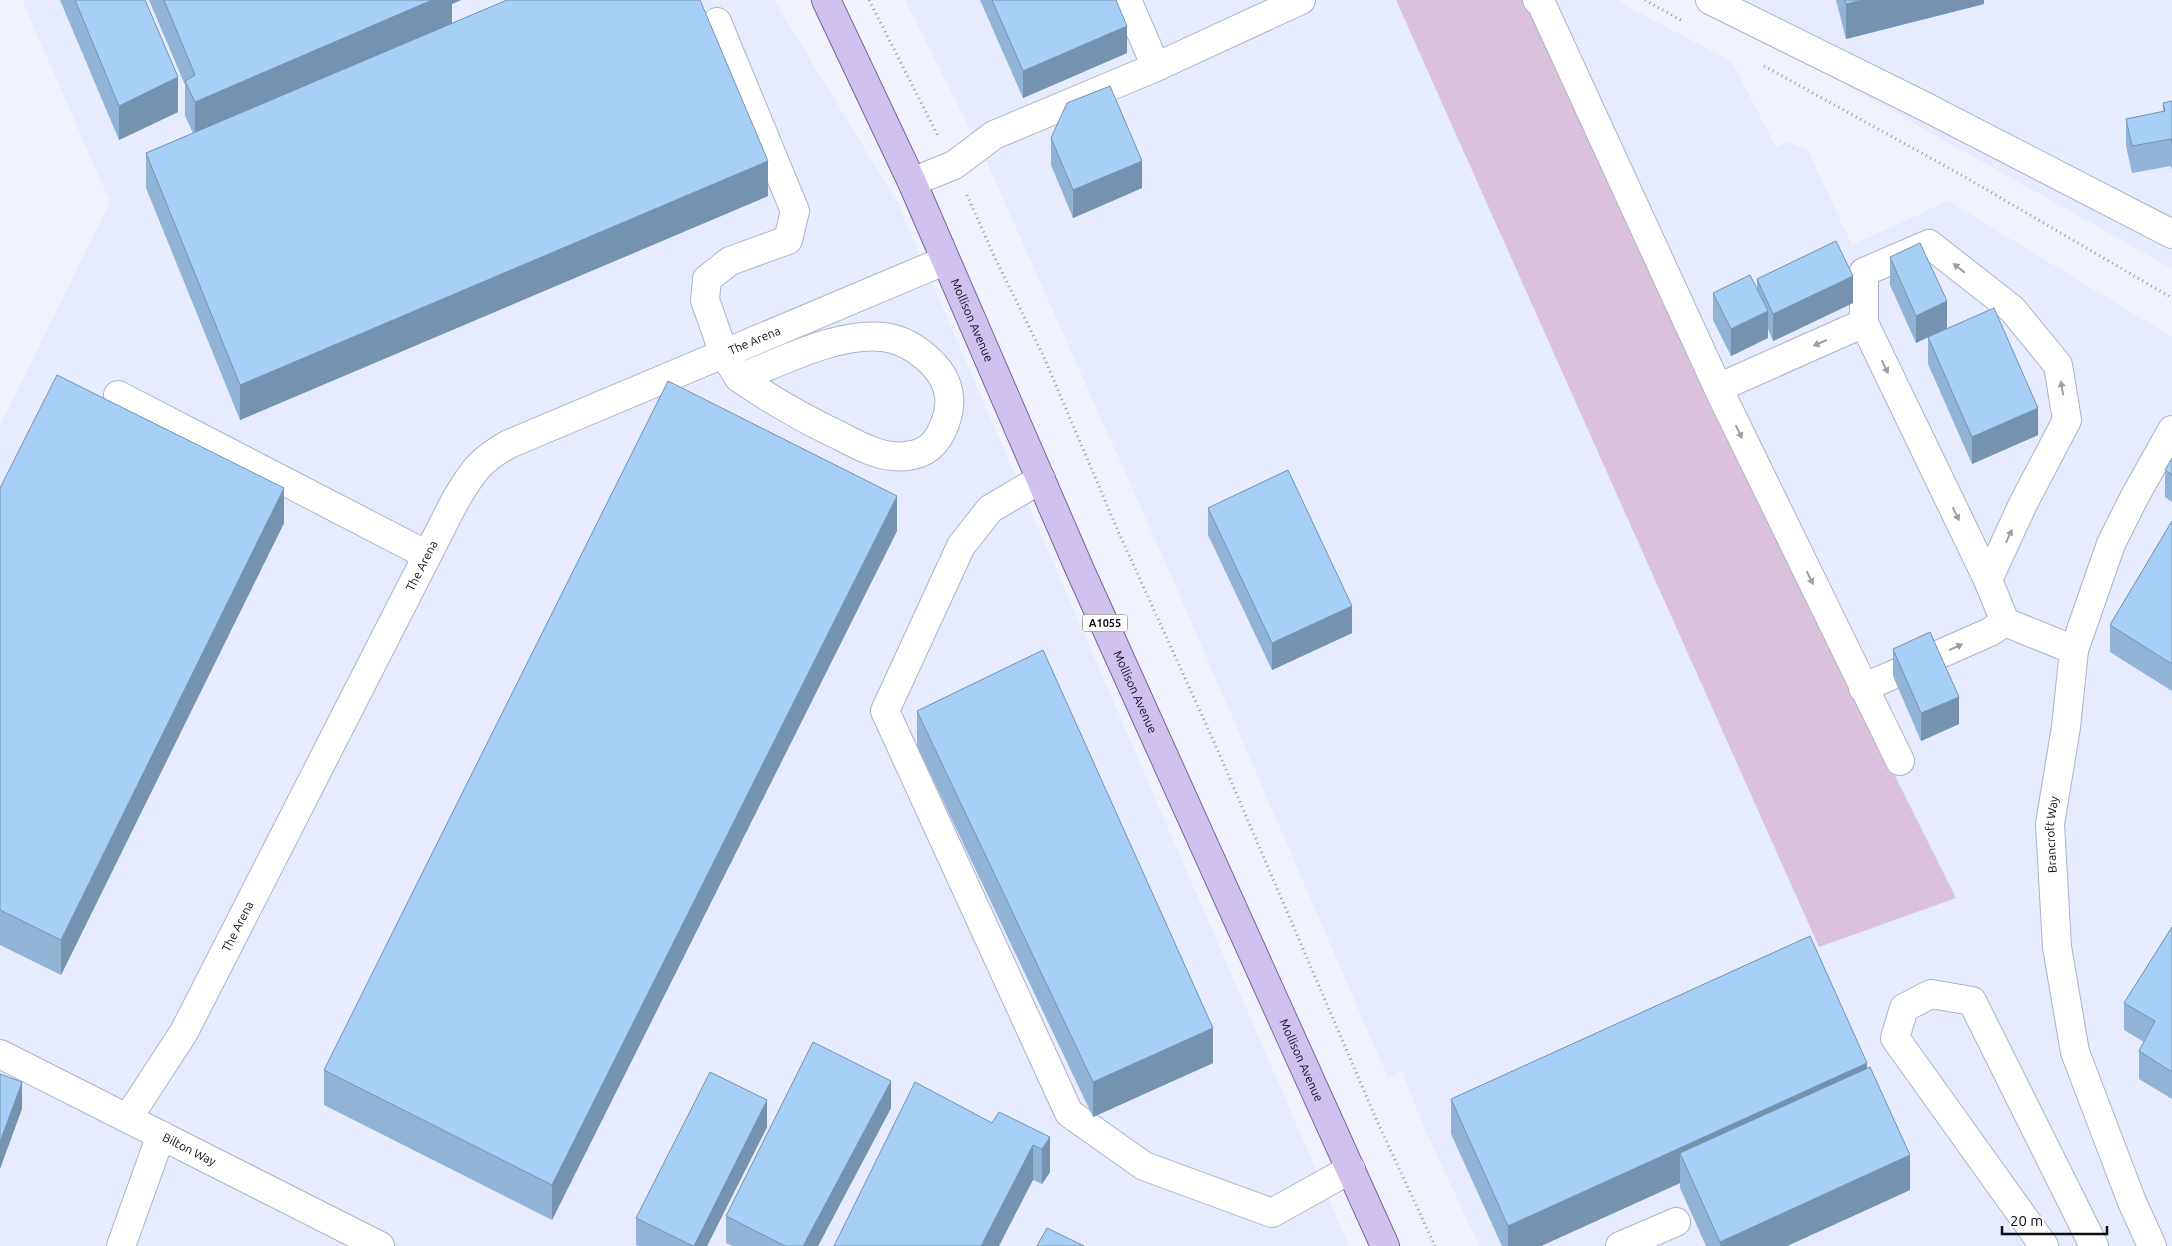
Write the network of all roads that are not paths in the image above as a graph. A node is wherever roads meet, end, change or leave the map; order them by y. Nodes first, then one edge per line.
1 (826, 0) edge
2 (1127, 0) edge
3 (1301, 0) edge
4 (1537, 0) edge
5 (1710, 0) edge
6 (717, 22) dead end
7 (1156, 67) junction
8 (912, 182) junction
9 (2172, 234) edge
10 (944, 261) junction
11 (1864, 323) junction
12 (724, 354) junction
13 (739, 378) junction
14 (1718, 388) junction
15 (118, 395) dead end
16 (2172, 430) edge
17 (1041, 479) junction
18 (427, 555) junction
19 (1988, 580) junction
20 (2005, 622) junction
21 (2074, 650) junction
22 (1863, 688) junction
23 (1900, 761) dead end
24 (0, 1054) edge
25 (128, 1118) junction
26 (161, 1135) junction
27 (1351, 1169) junction
28 (1676, 1222) dead end
29 (121, 1246) edge
30 (380, 1246) edge
31 (1385, 1246) edge
32 (1620, 1246) edge
33 (2044, 1246) edge
34 (2094, 1246) edge
35 (2152, 1246) edge

1 - 8 main road, Mollison Avenue / A1055
2 - 7 street
3 - 7 street
4 - 14 street
5 - 9 street
6 - 12 street
7 - 8 street
8 - 10 main road, Mollison Avenue / A1055
10 - 12 street, The Arena
10 - 17 main road, Mollison Avenue / A1055
11 -> 14 street
11 -> 19 street
19 -> 11 street
12 - 13 street
12 - 18 street, The Arena
13 - 13 street
14 -> 22 street
15 - 18 street
16 - 21 street, Brancroft Way
17 - 27 main road, Mollison Avenue / A1055
17 - 27 street
18 - 25 street, The Arena
19 - 20 street
20 - 21 street
22 -> 20 street
21 - 35 street, Brancroft Way
22 - 23 street
24 - 25 street, Bilton Way
25 - 26 street, Bilton Way
26 - 29 street
26 - 30 street, Bilton Way
27 - 31 main road, Mollison Avenue / A1055
28 - 32 street
33 - 34 street

